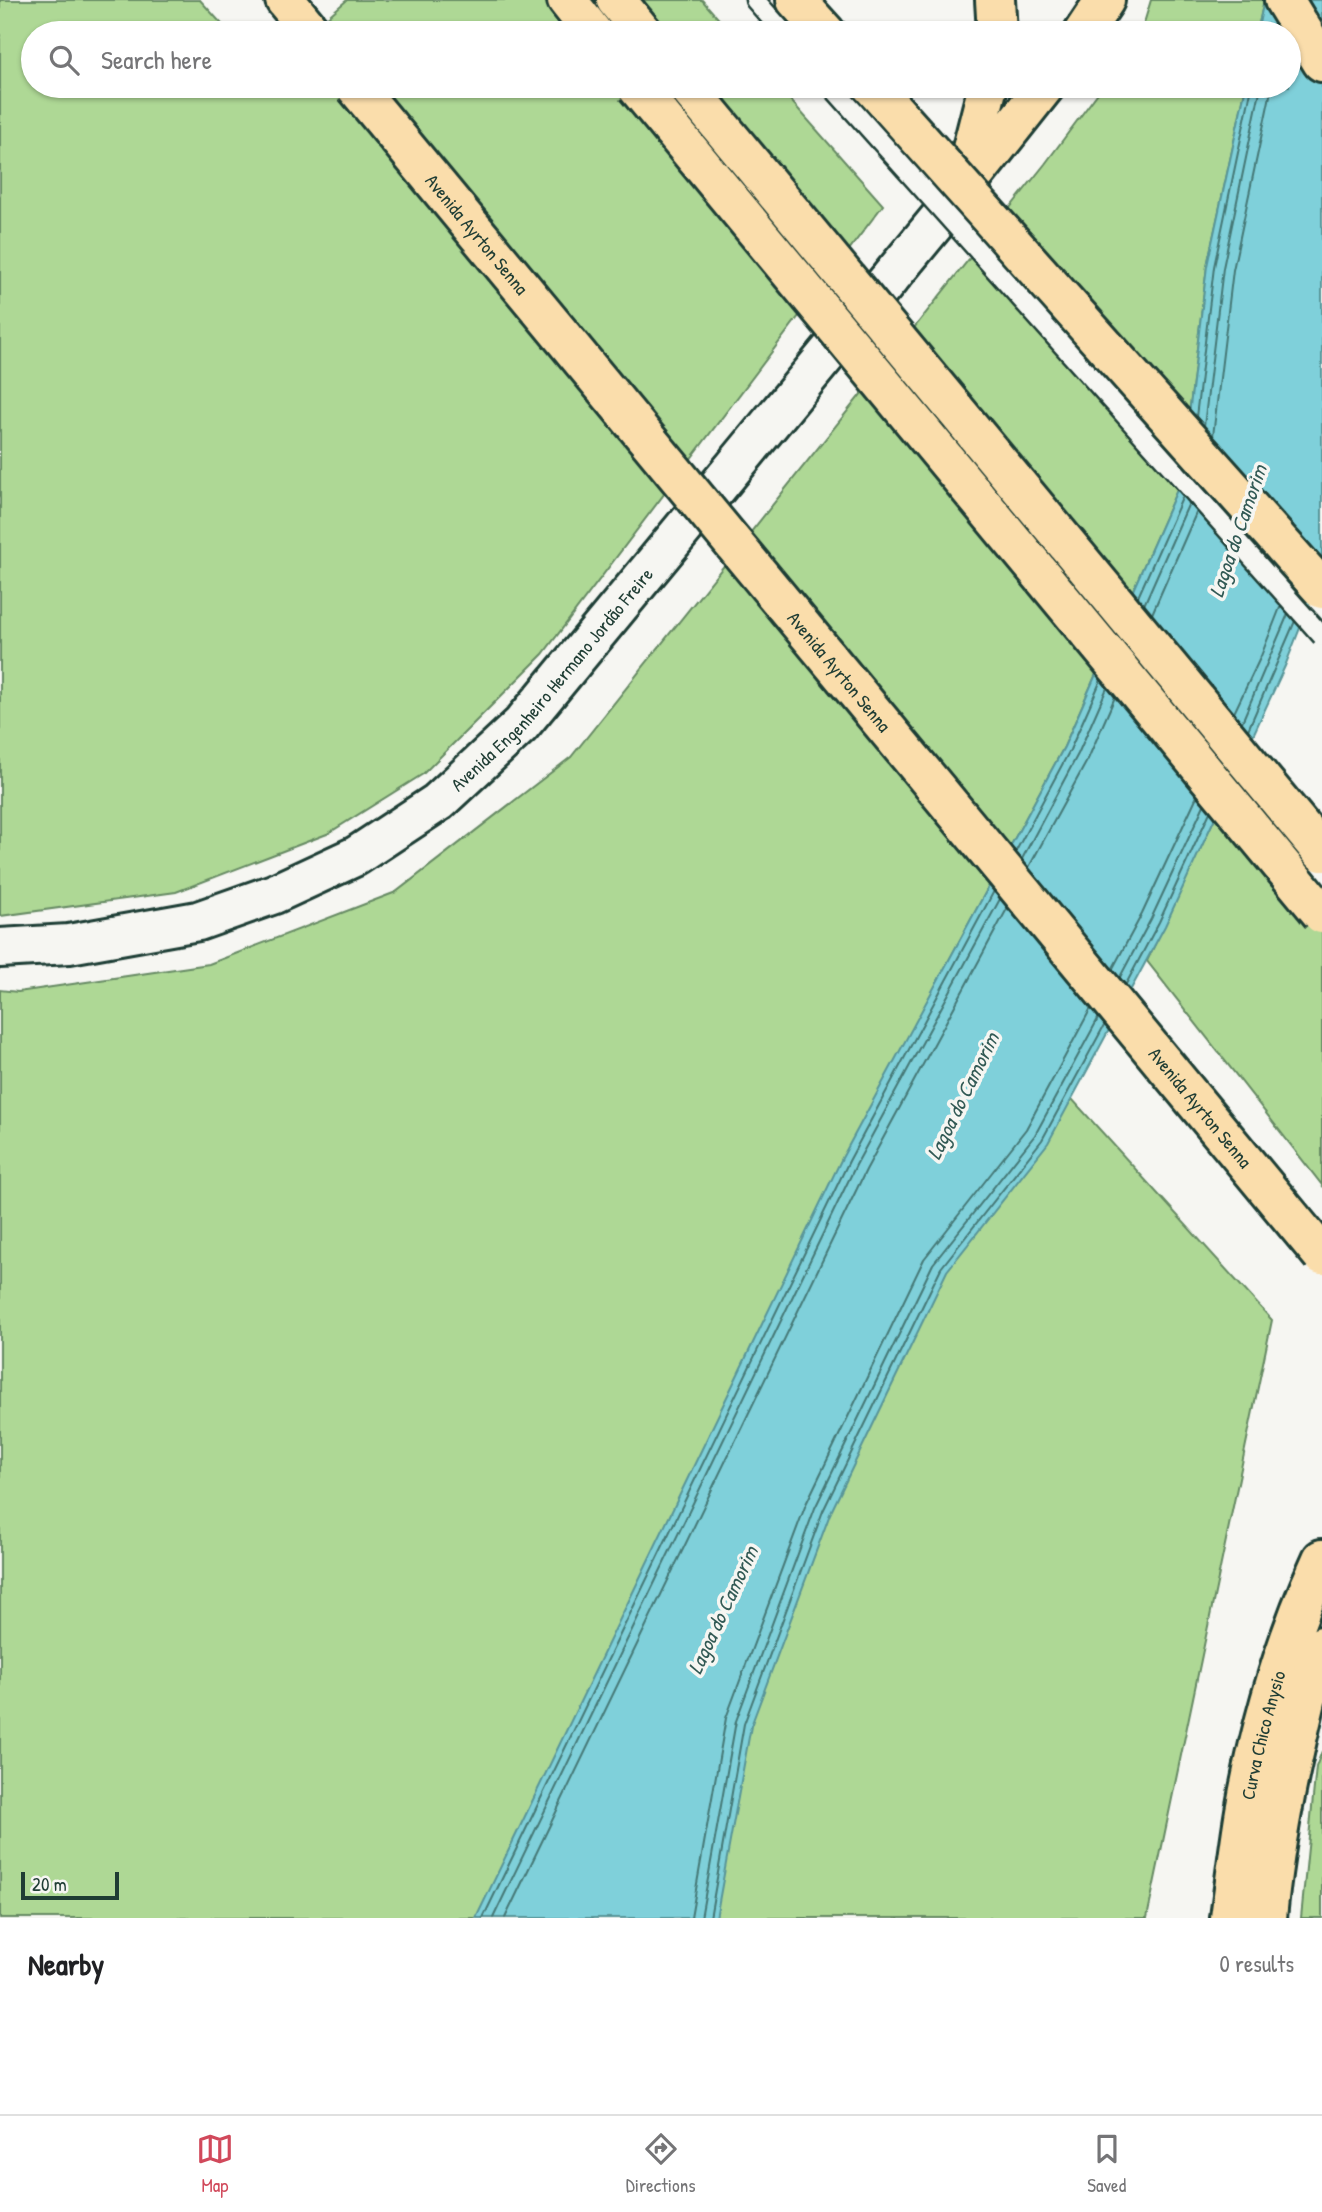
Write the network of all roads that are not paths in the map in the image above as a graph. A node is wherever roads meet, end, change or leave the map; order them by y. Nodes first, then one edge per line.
1 (285, 0) edge
2 (566, 0) edge
3 (615, 0) edge
4 (755, 0) edge
5 (796, 0) edge
6 (995, 0) edge
7 (1105, 0) edge
8 (1284, 0) edge
9 (302, 21) edge
10 (583, 21) edge
11 (633, 21) edge
12 (773, 21) edge
13 (815, 21) edge
14 (996, 21) edge
15 (1091, 21) edge
16 (1297, 21) edge
17 (1301, 28) edge
18 (1322, 62) edge
19 (365, 98) edge
20 (646, 98) edge
21 (697, 98) edge
22 (842, 98) edge
23 (883, 98) edge
24 (985, 98) edge
25 (1035, 98) edge
26 (961, 192) junction
27 (1322, 589) edge
28 (1322, 636) edge
29 (1322, 852) edge
30 (1322, 914) edge
31 (0, 948) edge
32 (1322, 1255) edge
33 (1322, 1559) edge
34 (1322, 1646) edge
35 (1230, 1918) edge
36 (1267, 1918) edge

1 - 9 highway
2 - 10 highway
3 - 11 highway
4 - 12 lane
5 - 13 highway
6 - 14 highway
7 - 15 highway
8 - 16 highway
17 - 18 highway
19 - 32 highway, Avenida Ayrton Senna, bridge
20 - 30 highway, bridge
21 - 29 highway, bridge
22 - 28 lane, bridge
23 - 27 highway, bridge
24 - 26 highway
25 - 26 highway
26 - 31 street, Avenida Engenheiro Hermano Jordão Freire
33 - 35 highway, Curva Chico Anysio
34 - 36 highway, Curva Chico Anysio

